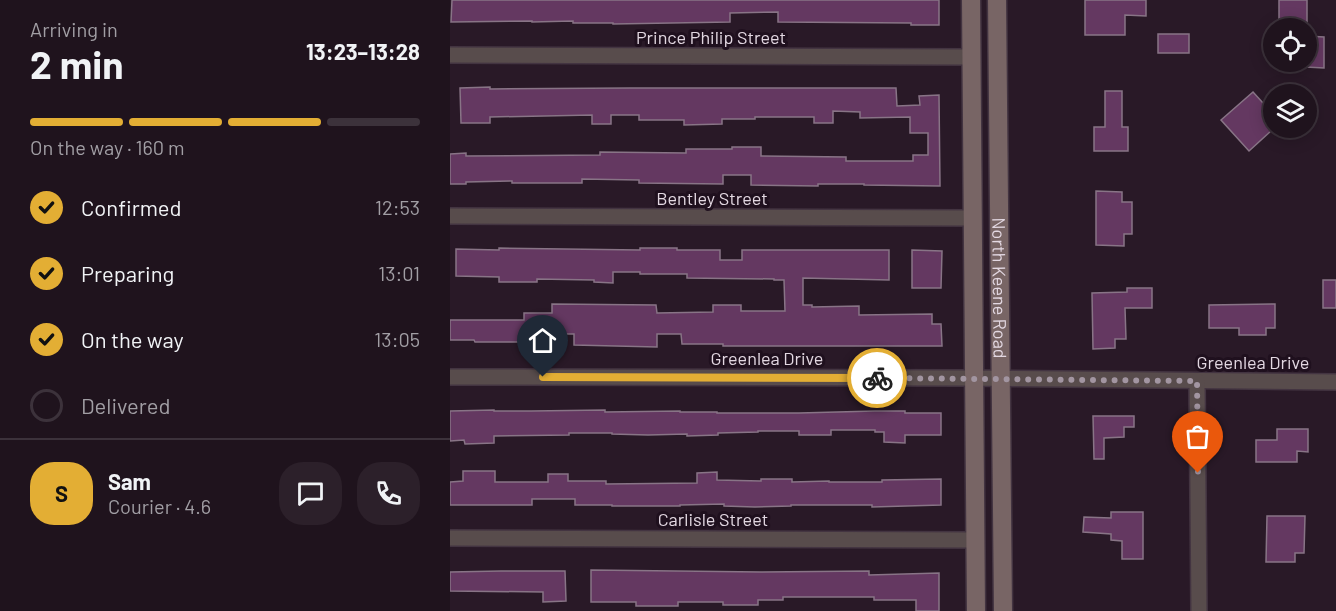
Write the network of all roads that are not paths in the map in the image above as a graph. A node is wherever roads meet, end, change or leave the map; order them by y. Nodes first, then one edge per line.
1 (971, 0) edge
2 (997, 0) edge
3 (450, 55) edge
4 (971, 57) junction
5 (450, 216) edge
6 (973, 218) junction
7 (450, 377) edge
8 (975, 379) junction
9 (1001, 379) junction
10 (1197, 381) junction
11 (1336, 382) edge
12 (450, 538) edge
13 (975, 540) junction
14 (976, 611) edge
15 (1003, 611) edge
16 (1199, 611) edge

1 - 4 main road, North Keene Road
2 - 9 main road, North Keene Road
3 - 4 street, Prince Philip Street
4 - 6 main road, North Keene Road
5 - 6 street, Bentley Street
6 - 8 main road, North Keene Road
7 - 8 street, Greenlea Drive
8 - 9 street, Greenlea Drive
8 - 13 main road, North Keene Road
9 - 10 street, Greenlea Drive
9 - 15 main road, North Keene Road
10 - 11 street, Greenlea Drive
10 - 16 street
12 - 13 street, Carlisle Street
13 - 14 main road, North Keene Road

